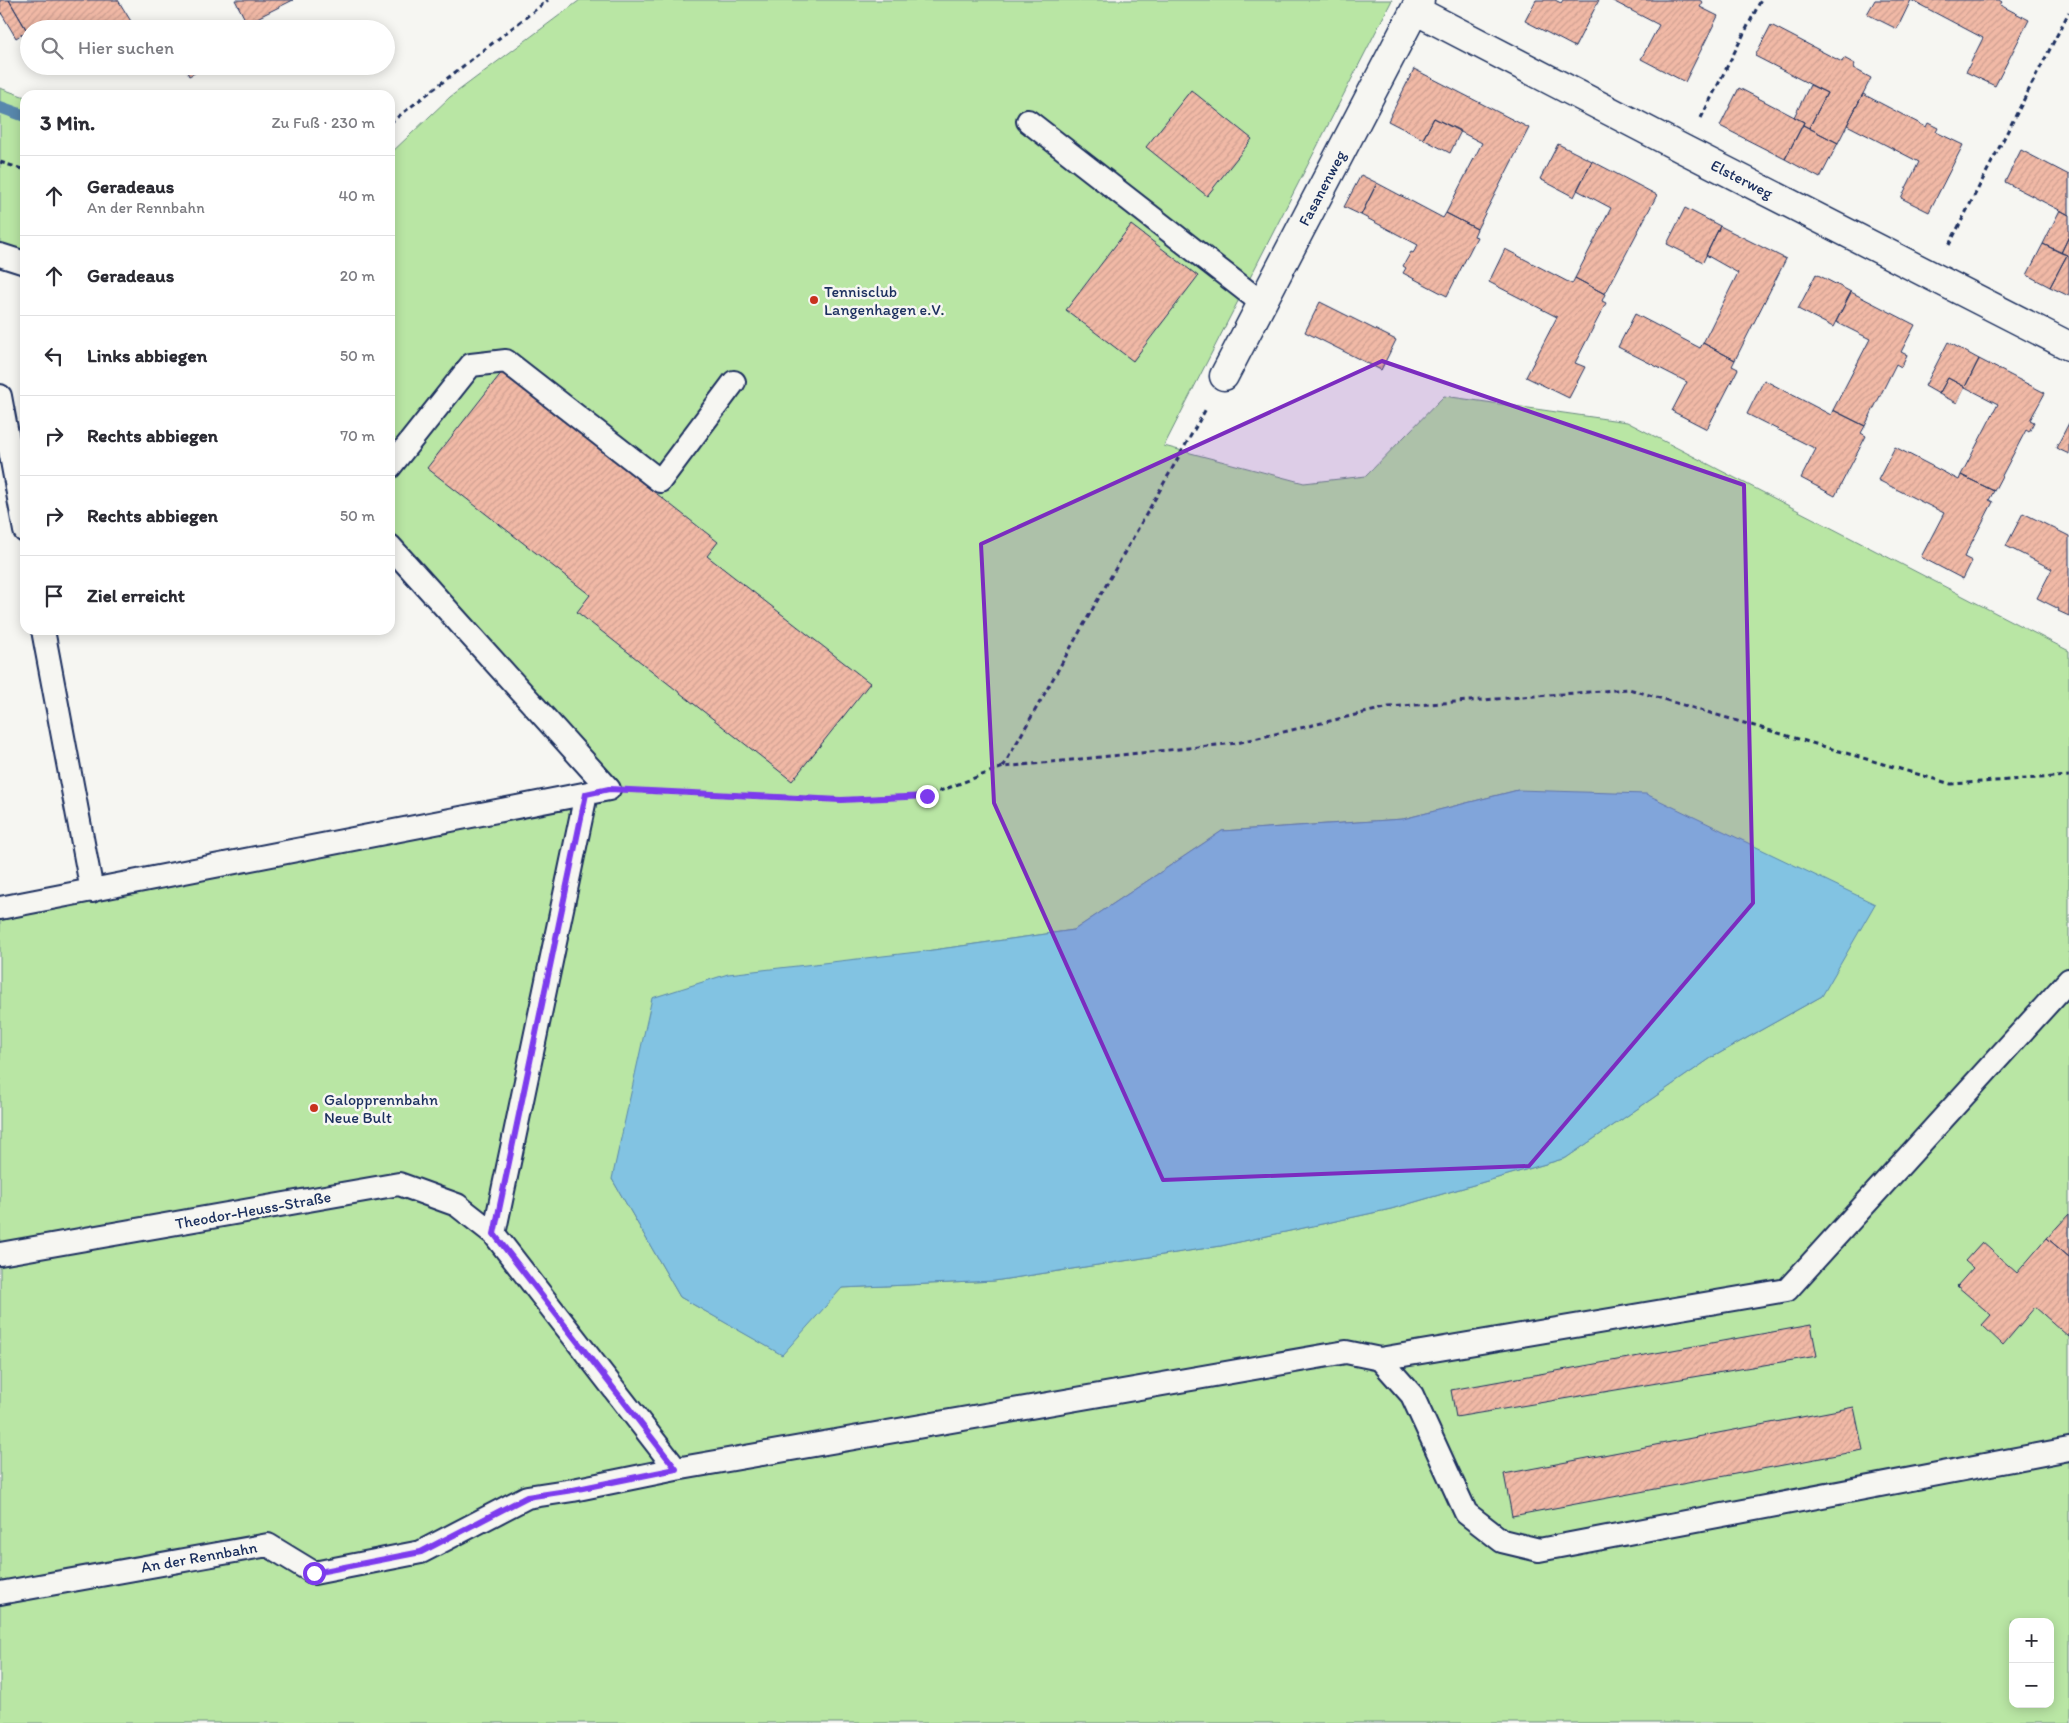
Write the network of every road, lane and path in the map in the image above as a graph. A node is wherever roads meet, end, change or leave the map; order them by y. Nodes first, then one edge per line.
1 (548, 0) edge
2 (1761, 0) edge
3 (1418, 5) edge
4 (2069, 12) edge
5 (395, 119) edge
6 (1028, 121) dead end
7 (1685, 150) junction
8 (0, 162) edge
9 (20, 168) edge
10 (0, 255) edge
11 (20, 261) edge
12 (1933, 276) junction
13 (1262, 303) junction
14 (2069, 346) edge
15 (1224, 376) joint
16 (734, 382) dead end
17 (0, 396) edge
18 (395, 461) edge
19 (20, 504) edge
20 (395, 552) edge
21 (45, 635) edge
22 (1003, 767) junction
23 (2069, 776) edge
24 (609, 789) junction
25 (586, 794) junction
26 (92, 891) junction
27 (0, 908) edge
28 (2069, 980) edge
29 (494, 1234) junction
30 (0, 1254) edge
31 (1380, 1359) junction
32 (2069, 1449) edge
33 (676, 1469) junction
34 (0, 1593) edge

1 - 5 path
2 - 7 path
3 - 7 street, Elsterweg
3 - 13 street, Fasanenweg
4 - 12 path
6 - 13 lane
7 - 12 street, Elsterweg
8 - 9 path
10 - 11 lane
12 - 14 street, Elsterweg
13 - 15 street, Fasanenweg
15 - 22 path
16 - 18 lane
17 - 19 lane
20 - 24 lane
21 - 26 lane
22 - 23 path
22 - 24 path
24 - 25 lane
25 - 26 lane
25 - 29 lane
26 - 27 lane
28 - 31 lane
29 - 30 lane, Theodor-Heuss-Straße
29 - 33 lane, Theodor-Heuss-Straße
31 - 32 lane
31 - 33 lane, An der Rennbahn
33 - 34 lane, An der Rennbahn

